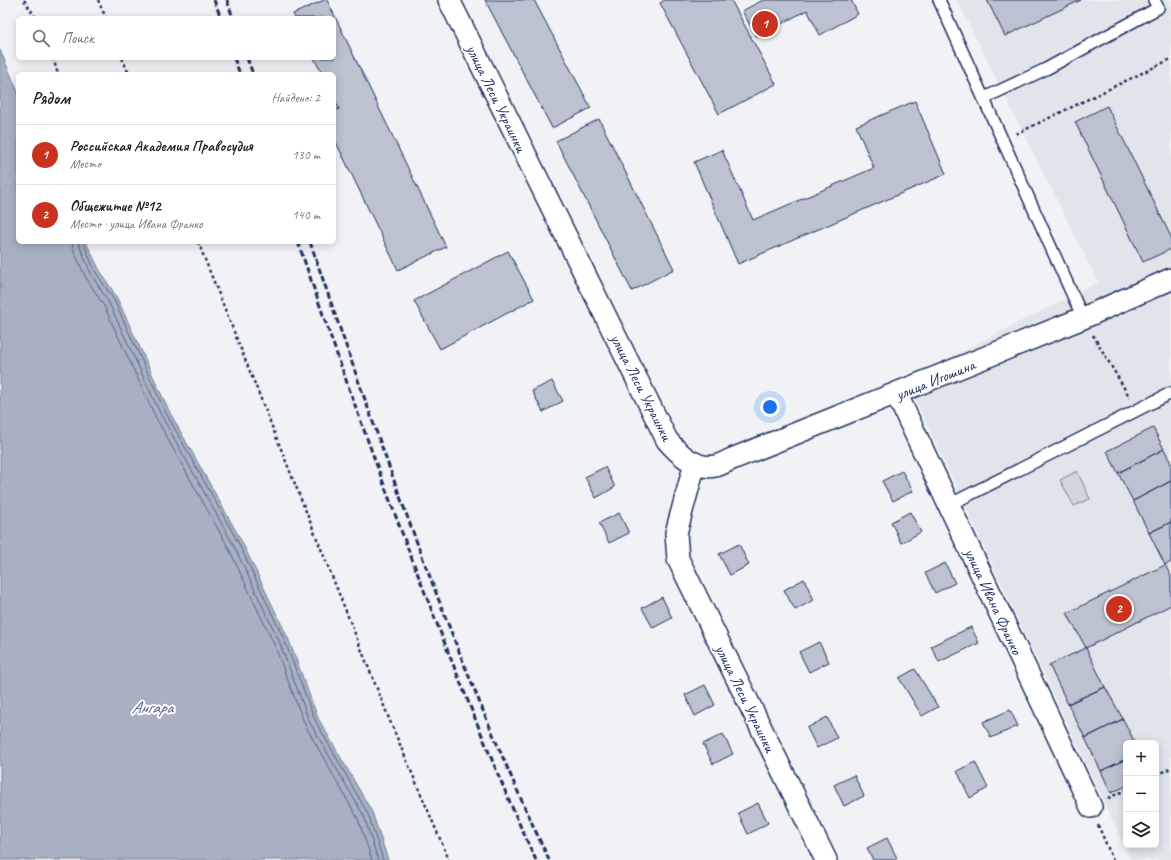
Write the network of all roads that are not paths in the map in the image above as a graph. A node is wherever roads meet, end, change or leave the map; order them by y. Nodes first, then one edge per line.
1 (449, 0) edge
2 (939, 0) edge
3 (1154, 0) edge
4 (984, 98) junction
5 (1171, 279) edge
6 (1083, 318) junction
7 (1171, 393) edge
8 (897, 394) junction
9 (695, 463) junction
10 (949, 505) junction
11 (1091, 807) road end
12 (826, 860) edge

1 - 9 street, улица Леси Украинки
2 - 4 lane
3 - 4 lane
4 - 6 lane
5 - 6 street, улица Игошина
6 - 8 street, улица Игошина
7 - 10 lane
8 - 9 street, улица Игошина
8 - 10 street, улица Ивана Франко
9 - 12 street, улица Леси Украинки
10 - 11 street, улица Ивана Франко

